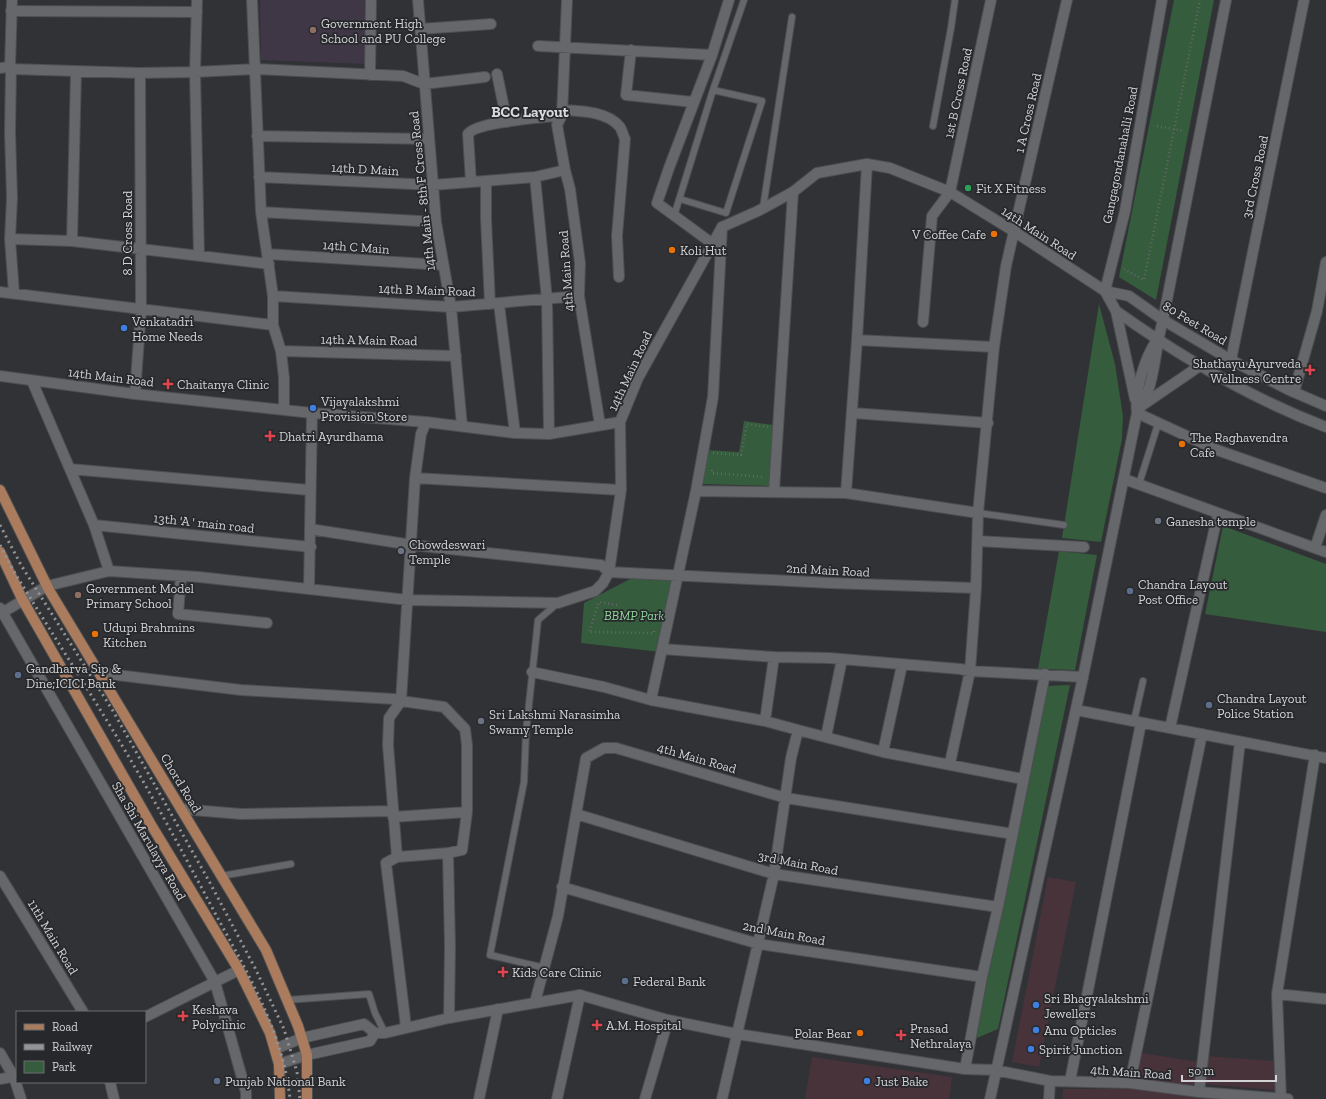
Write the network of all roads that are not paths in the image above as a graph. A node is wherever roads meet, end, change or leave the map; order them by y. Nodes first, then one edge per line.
1 (12, 0) edge
2 (197, 0) edge
3 (252, 0) edge
4 (371, 0) edge
5 (418, 0) edge
6 (567, 0) edge
7 (729, 0) edge
8 (744, 0) edge
9 (955, 0) edge
10 (991, 0) edge
11 (1067, 0) edge
12 (1162, 0) edge
13 (1226, 0) edge
14 (1304, 0) edge
15 (12, 11) junction
16 (197, 12) junction
17 (792, 17) dead end
18 (491, 24) dead end
19 (420, 29) junction
20 (538, 46) dead end
21 (565, 47) junction
22 (631, 50) junction
23 (712, 55) junction
24 (7, 68) edge
25 (256, 69) junction
26 (76, 72) junction
27 (140, 72) junction
28 (195, 72) junction
29 (497, 74) dead end
30 (370, 75) junction
31 (485, 77) dead end
32 (424, 84) junction
33 (713, 90) junction
34 (693, 102) junction
35 (562, 113) junction
36 (506, 122) junction
37 (933, 126) dead end
38 (257, 136) junction
39 (429, 139) junction
40 (867, 164) junction
41 (565, 170) junction
42 (535, 176) junction
43 (259, 177) junction
44 (486, 181) junction
45 (471, 182) junction
46 (433, 185) junction
47 (793, 192) junction
48 (950, 192) junction
49 (680, 199) junction
50 (763, 208) junction
51 (261, 212) junction
52 (674, 216) junction
53 (436, 222) junction
54 (722, 227) junction
55 (1015, 232) junction
56 (10, 239) junction
57 (72, 241) junction
58 (713, 244) junction
59 (140, 250) junction
60 (267, 254) junction
61 (199, 256) junction
62 (1326, 262) edge
63 (269, 264) junction
64 (443, 265) junction
65 (619, 277) dead end
66 (1104, 291) junction
67 (0, 292) edge
68 (14, 293) junction
69 (273, 296) junction
70 (579, 296) junction
71 (547, 300) junction
72 (494, 304) junction
73 (451, 307) junction
74 (141, 310) junction
75 (1116, 311) junction
76 (1317, 311) junction
77 (1326, 317) edge
78 (1163, 320) junction
79 (923, 322) dead end
80 (273, 326) junction
81 (857, 340) junction
82 (1157, 340) junction
83 (994, 347) junction
84 (281, 351) junction
85 (456, 356) junction
86 (1231, 360) junction
87 (1201, 366) junction
88 (0, 376) edge
89 (32, 381) junction
90 (1294, 392) junction
91 (135, 394) junction
92 (1140, 403) junction
93 (1326, 406) edge
94 (284, 410) junction
95 (312, 413) junction
96 (853, 413) junction
97 (1137, 413) junction
98 (426, 422) junction
99 (620, 422) junction
100 (988, 423) junction
101 (1158, 424) junction
102 (600, 425) junction
103 (462, 426) junction
104 (1326, 427) edge
105 (514, 433) junction
106 (549, 434) junction
107 (70, 469) junction
108 (415, 478) junction
109 (1124, 479) junction
110 (1138, 484) junction
111 (1326, 488) edge
112 (0, 490) edge
113 (309, 490) junction
114 (621, 490) junction
115 (696, 491) junction
116 (774, 491) junction
117 (846, 493) junction
118 (978, 513) junction
119 (1218, 513) junction
120 (1326, 516) edge
121 (1064, 525) dead end
122 (94, 526) junction
123 (310, 529) junction
124 (978, 540) junction
125 (412, 545) junction
126 (311, 547) junction
127 (1084, 547) dead end
128 (1315, 548) junction
129 (0, 552) edge
130 (1326, 552) edge
131 (110, 572) junction
132 (609, 572) junction
133 (678, 575) junction
134 (181, 576) junction
135 (47, 586) junction
136 (309, 588) junction
137 (976, 588) junction
138 (22, 599) junction
139 (408, 600) junction
140 (558, 603) junction
141 (1, 612) edge
142 (267, 623) dead end
143 (662, 650) junction
144 (774, 657) junction
145 (842, 659) junction
146 (902, 664) junction
147 (970, 671) junction
148 (532, 672) junction
149 (100, 674) junction
150 (1045, 674) junction
151 (1083, 677) junction
152 (1143, 681) dead end
153 (651, 700) junction
154 (401, 701) junction
155 (1076, 710) junction
156 (764, 721) junction
157 (1137, 722) junction
158 (1170, 728) junction
159 (798, 730) junction
160 (1202, 734) junction
161 (826, 738) junction
162 (1240, 742) junction
163 (883, 752) junction
164 (1315, 755) junction
165 (1326, 758) edge
166 (950, 764) junction
167 (1023, 779) junction
168 (786, 798) junction
169 (181, 809) junction
170 (467, 812) junction
171 (393, 814) junction
172 (576, 814) junction
173 (1013, 834) junction
174 (448, 853) junction
175 (396, 857) junction
176 (291, 864) dead end
177 (774, 874) junction
178 (0, 876) edge
179 (221, 876) junction
180 (562, 887) junction
181 (998, 907) junction
182 (759, 944) junction
183 (545, 968) junction
184 (240, 970) junction
185 (982, 977) junction
186 (216, 982) junction
187 (580, 994) junction
188 (1277, 994) junction
189 (1326, 999) edge
190 (287, 1000) junction
191 (535, 1002) junction
192 (498, 1009) junction
193 (82, 1011) edge
194 (146, 1016) edge
195 (449, 1018) junction
196 (668, 1020) junction
197 (406, 1027) junction
198 (380, 1033) junction
199 (737, 1034) junction
200 (302, 1038) junction
201 (275, 1049) junction
202 (0, 1053) edge
203 (307, 1055) junction
204 (279, 1064) junction
205 (965, 1069) junction
206 (995, 1070) junction
207 (16, 1076) edge
208 (0, 1079) edge
209 (1050, 1081) junction
210 (1070, 1081) junction
211 (18, 1083) edge
212 (110, 1083) edge
213 (1130, 1083) junction
214 (1199, 1092) junction
215 (21, 1099) edge
216 (114, 1099) edge
217 (246, 1099) edge
218 (280, 1099) edge
219 (308, 1099) edge
220 (479, 1099) edge
221 (557, 1099) edge
222 (645, 1099) edge
223 (722, 1099) edge
224 (990, 1099) edge
225 (1048, 1099) edge
226 (1281, 1099) edge
227 (1288, 1099) edge

1 - 15 street
2 - 16 street
3 - 25 street
4 - 30 street
5 - 19 street, 14th Main - 8th F Cross Road
6 - 21 street, 4th Main Road
7 - 23 street
8 - 33 lane
9 - 37 lane
10 - 48 street, 1st B Cross Road
11 - 55 street, 1 A Cross Road
12 - 66 street, Gangagondanahalli Road
13 - 78 street
14 - 86 street, 3rd Cross Road
15 - 16 street
15 - 24 street
16 - 28 street
17 - 50 lane
18 - 19 street
19 - 32 street, 14th Main - 8th F Cross Road
20 - 21 street
21 - 22 street
21 - 35 street, 4th Main Road
22 - 23 street
22 - 34 street
23 - 34 street
24 - 26 street
24 - 56 street
25 - 28 street
25 - 30 street
25 - 38 street
26 - 27 street
26 - 57 street
27 - 28 street
27 - 59 street, 8 D Cross Road
28 - 61 street
29 - 36 street
30 - 32 street
31 - 32 street
32 - 39 street, 14th Main - 8th F Cross Road
33 - 49 lane
33 - 49 lane
34 - 52 street
35 - 36 street
35 - 41 street, 4th Main Road
35 - 65 street
36 - 45 street
38 - 39 street
38 - 43 street
39 - 46 street, 14th Main - 8th F Cross Road
40 - 47 street, 14th Main Road
40 - 48 street, 14th Main Road
40 - 81 street
41 - 42 street, 14th D Main
41 - 70 street, 4th Main Road
42 - 44 street, 14th D Main
42 - 71 street
43 - 46 street, 14th D Main
43 - 51 street
44 - 45 street, 14th D Main
44 - 72 street
45 - 46 street, 14th D Main
46 - 53 street, 14th Main - 8th F Cross Road
47 - 50 street, 14th Main Road
47 - 116 street
48 - 55 street, 14th Main Road
48 - 79 street
49 - 52 lane
50 - 54 street, 14th Main Road
51 - 53 street
51 - 60 street
52 - 58 street
53 - 64 street, 14th Main - 8th F Cross Road
54 - 58 street, 14th Main Road
54 - 115 street
55 - 66 street, 14th Main Road
55 - 83 street, 1 A Cross Road
56 - 57 street
56 - 68 street
57 - 59 street
58 - 99 street, 14th Main Road
59 - 61 street
59 - 74 street, 8 D Cross Road
60 - 63 street
60 - 64 street, 14th C Main
61 - 63 street
62 - 76 street
63 - 69 street
64 - 73 street, 14th Main - 8th F Cross Road
66 - 75 street
66 - 78 street, 80 Feet Road
67 - 68 street
68 - 74 street
69 - 73 street, 14th B Main Road
69 - 80 street
70 - 71 street, 14th B Main Road
70 - 102 street, 4th Main Road
71 - 72 street, 14th B Main Road
71 - 106 street
72 - 73 street, 14th B Main Road
72 - 105 street
73 - 85 street, 14th Main - 8th F Cross Road
74 - 80 street
74 - 91 street, 8 D Cross Road
75 - 82 street
75 - 92 street
76 - 77 street
76 - 90 street
78 - 82 street
78 - 86 street, 80 Feet Road
80 - 84 street
81 - 83 street
81 - 96 street
82 - 87 street
82 - 92 street
83 - 100 street, 1 A Cross Road
84 - 85 street, 14th A Main Road
84 - 94 street
85 - 103 street, 14th Main - 8th F Cross Road
86 - 90 street, 80 Feet Road
87 - 92 street
87 - 104 street
88 - 89 street, 14th Main Road
89 - 91 street, 14th Main Road
89 - 107 street
90 - 93 street, 80 Feet Road
91 - 94 street, 14th Main Road
92 - 97 street
94 - 95 street, 14th Main Road
95 - 98 street, 14th Main Road
95 - 113 street
96 - 100 street
96 - 117 street
97 - 101 street
97 - 109 street
98 - 103 street, 14th Main Road
98 - 108 street
99 - 102 street, 14th Main Road
99 - 114 street
100 - 118 street, 1 A Cross Road
101 - 110 lane
101 - 111 street
102 - 106 street, 14th Main Road
103 - 105 street, 14th Main Road
105 - 106 street, 14th Main Road
107 - 113 street
107 - 122 street
108 - 114 street
108 - 125 street
109 - 110 street
109 - 151 street
110 - 119 street
112 - 135 main road, Chord Road
113 - 123 street
114 - 132 street
115 - 116 street
115 - 133 street
116 - 117 street
117 - 118 street
118 - 121 lane
118 - 124 street, 1 A Cross Road
119 - 128 street
119 - 158 street
120 - 128 street
122 - 126 street, 13th 'A ' main road
122 - 131 street
123 - 125 street, 2nd Main Road
123 - 126 street
124 - 127 street
124 - 137 street, 1 A Cross Road
125 - 132 street, 2nd Main Road
125 - 139 street
126 - 136 street
128 - 130 street
129 - 138 main road
131 - 134 street
131 - 135 street
132 - 133 street, 2nd Main Road
132 - 140 street
133 - 137 street, 2nd Main Road
133 - 143 street
134 - 136 street
134 - 142 street
135 - 138 street
135 - 149 main road, Chord Road
136 - 139 street
137 - 147 street, 1 A Cross Road
138 - 141 street
138 - 184 main road
139 - 140 street
139 - 154 street
140 - 148 lane
141 - 186 street, Sha Shi Marulayya Road
143 - 144 street
143 - 153 street
144 - 145 street
144 - 156 street
145 - 146 street
145 - 161 street
146 - 147 street
146 - 163 street
147 - 150 street
147 - 166 street, 1 A Cross Road
148 - 153 street
148 - 183 lane
149 - 154 street
149 - 169 main road, Chord Road
150 - 151 street
150 - 167 street
151 - 155 street
152 - 157 lane
153 - 156 street
154 - 170 street
154 - 171 street
155 - 157 street
155 - 206 street
156 - 159 street
157 - 158 street
157 - 210 street
158 - 160 street
159 - 161 street
159 - 168 street
160 - 162 street
160 - 213 street
161 - 163 street
162 - 164 street
162 - 214 street
163 - 166 street
164 - 165 street
164 - 188 street
166 - 167 street
167 - 173 street
168 - 172 street, 4th Main Road
168 - 173 street, 4th Main Road
168 - 177 street
169 - 171 street
169 - 179 main road, Chord Road
170 - 171 street
170 - 174 street
171 - 175 street
172 - 177 street, 3rd Main Road
172 - 180 street, 4th Main Road
173 - 181 street
174 - 175 street
174 - 195 street
175 - 197 street
176 - 179 lane
177 - 181 street, 3rd Main Road
177 - 182 street
178 - 193 street, 11th Main Road
179 - 190 main road, Chord Road
180 - 182 street, 2nd Main Road
180 - 183 street, 4th Main Road
181 - 185 street
182 - 185 street, 2nd Main Road
182 - 199 street
183 - 191 street, 4th Main Road
184 - 186 street
184 - 201 main road
185 - 205 street
186 - 194 street
186 - 217 street, Sha Shi Marulayya Road
187 - 191 street
187 - 196 street, 4th Main Road
187 - 221 street
188 - 189 street
188 - 226 street
190 - 198 lane
190 - 200 main road, Chord Road
191 - 192 street
192 - 195 street
192 - 220 street
195 - 197 street
196 - 199 street, 4th Main Road
196 - 222 street
197 - 198 street
198 - 200 street
198 - 203 street
199 - 205 street, 4th Main Road
199 - 223 street
200 - 201 street
200 - 203 main road, Chord Road
201 - 204 main road
202 - 207 street
203 - 204 street
203 - 219 main road, Chord Road
204 - 218 main road
205 - 206 street, 4th Main Road
206 - 209 street, 4th Main Road
206 - 224 street
207 - 208 street
209 - 210 street, 4th Main Road
209 - 225 street
210 - 213 street, 4th Main Road
211 - 215 street
212 - 216 street
213 - 214 street, 4th Main Road
214 - 226 street, 4th Main Road
226 - 227 street, 4th Main Road

